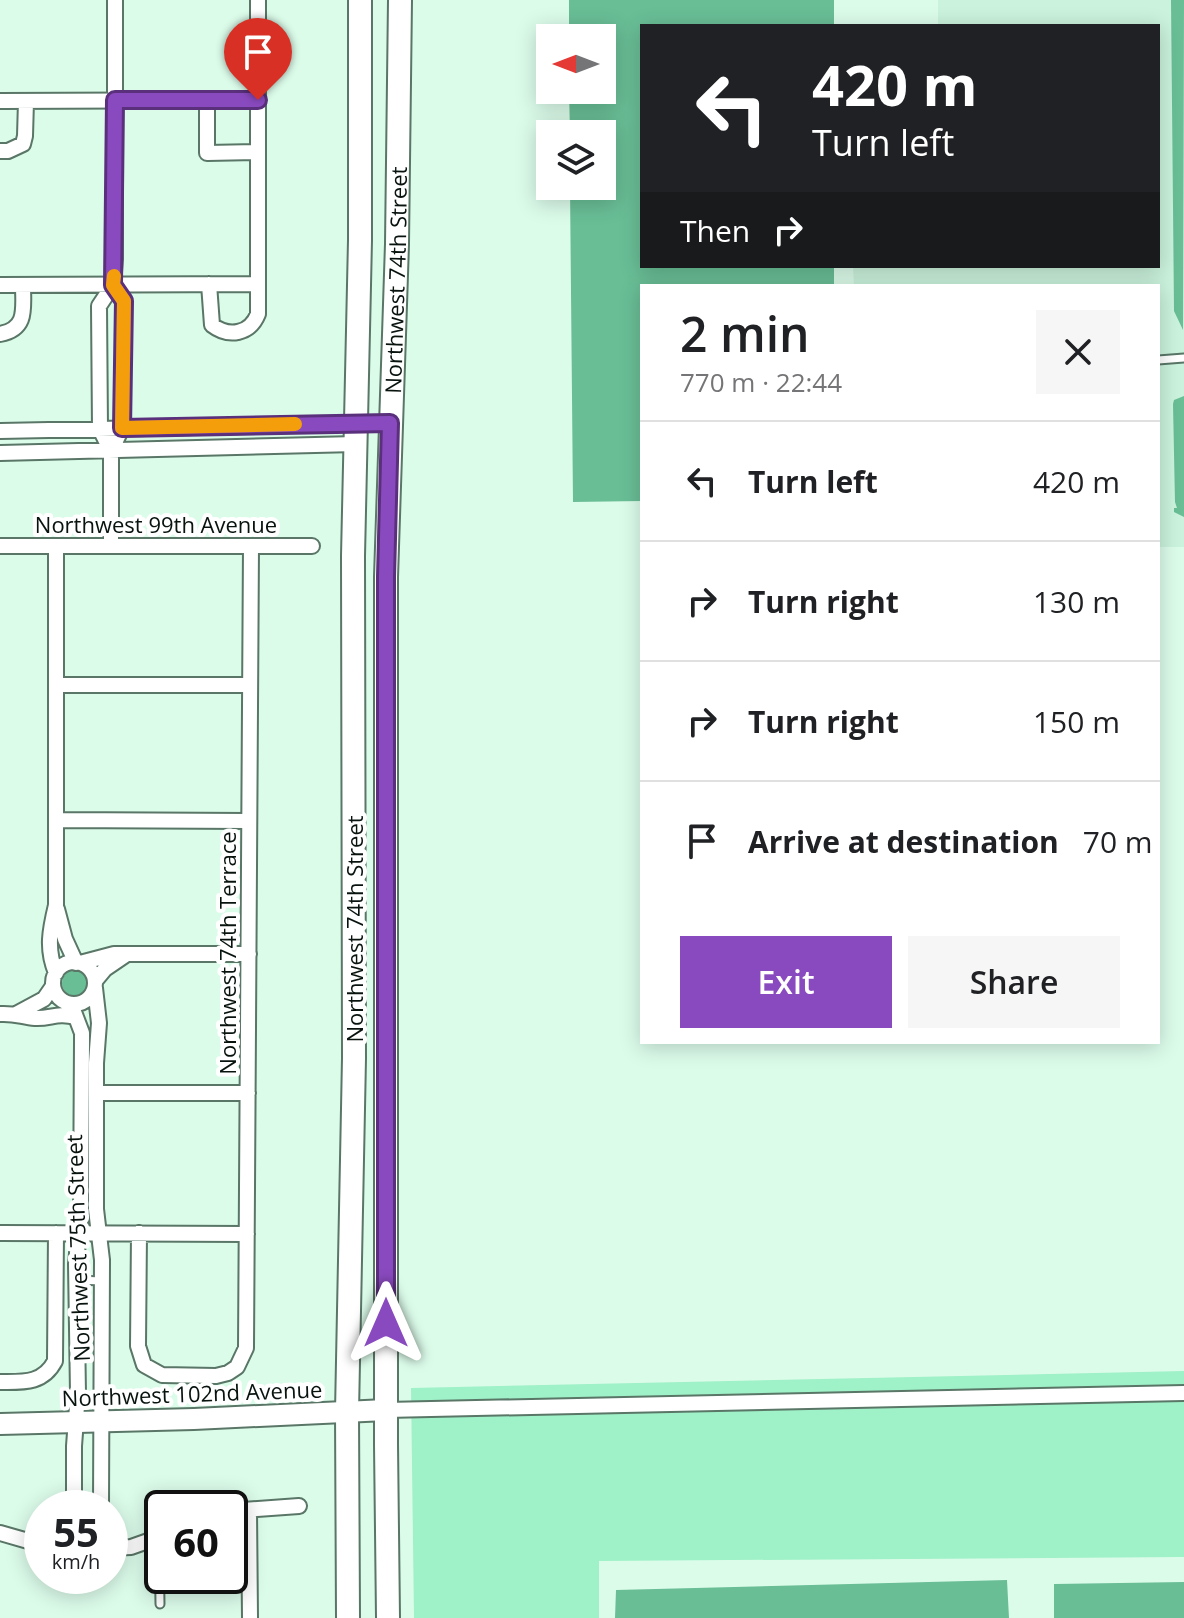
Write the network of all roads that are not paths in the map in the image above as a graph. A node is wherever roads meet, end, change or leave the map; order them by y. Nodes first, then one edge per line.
1 (115, 0) edge
2 (258, 0) edge
3 (360, 0) edge
4 (400, 0) edge
5 (115, 100) junction
6 (207, 100) junction
7 (258, 100) junction
8 (0, 101) edge
9 (26, 101) junction
10 (0, 151) edge
11 (258, 152) junction
12 (209, 284) junction
13 (258, 284) junction
14 (0, 285) edge
15 (23, 285) junction
16 (113, 285) junction
17 (99, 322) junction
18 (124, 322) junction
19 (0, 334) edge
20 (1184, 358) edge
21 (1160, 360) edge
22 (390, 423) junction
23 (122, 428) junction
24 (100, 429) junction
25 (0, 431) edge
26 (356, 433) junction
27 (111, 451) junction
28 (0, 453) edge
29 (0, 546) edge
30 (56, 546) junction
31 (111, 546) junction
32 (251, 546) junction
33 (312, 546) dead end
34 (56, 685) junction
35 (250, 685) junction
36 (56, 820) junction
37 (249, 821) junction
38 (56, 905) junction
39 (127, 954) junction
40 (249, 954) junction
41 (78, 963) junction
42 (54, 980) junction
43 (95, 984) junction
44 (73, 1011) junction
45 (18, 1013) junction
46 (0, 1014) edge
47 (96, 1093) junction
48 (248, 1093) junction
49 (0, 1233) edge
50 (56, 1233) junction
51 (80, 1233) junction
52 (99, 1233) junction
53 (139, 1233) junction
54 (247, 1234) junction
55 (77, 1280) junction
56 (102, 1281) junction
57 (0, 1382) edge
58 (1184, 1393) edge
59 (386, 1410) junction
60 (347, 1412) junction
61 (76, 1421) junction
62 (102, 1421) junction
63 (0, 1424) edge
64 (74, 1490) edge
65 (101, 1490) edge
66 (299, 1506) dead end
67 (249, 1511) joint
68 (0, 1533) edge
69 (24, 1540) edge
70 (160, 1594) edge
71 (160, 1604) dead end
72 (250, 1618) edge
73 (348, 1618) edge
74 (388, 1618) edge

1 - 5 street
2 - 7 street
3 - 26 main road, Northwest 74th Street
4 - 22 main road, Northwest 74th Street
5 - 6 street
5 - 9 street
5 - 16 street
6 - 7 street
6 - 11 street
7 - 11 street
8 - 9 street
9 - 10 street
11 - 13 street
12 - 13 street
12 - 13 street
12 - 16 street
14 - 15 street
15 - 16 street
15 - 19 street
16 - 17 street
16 - 18 street
17 - 18 street
17 - 24 street
18 - 23 street
20 - 21 lane
22 - 26 street
22 - 59 main road, Northwest 74th Street
23 - 24 street
23 - 26 street
23 - 27 street
24 - 25 street
24 - 27 street
26 - 27 street
26 - 60 main road, Northwest 74th Street
27 - 28 street
27 - 31 street
29 - 30 street, Northwest 99th Avenue
30 - 31 street, Northwest 99th Avenue
30 - 34 street
31 - 32 street, Northwest 99th Avenue
32 - 33 street, Northwest 99th Avenue
32 - 35 street, Northwest 74th Terrace
34 - 35 street
34 - 36 street
35 - 37 street, Northwest 74th Terrace
36 - 37 street
36 - 38 street
37 - 40 street, Northwest 74th Terrace
38 - 41 street
38 - 42 street
39 - 40 street
39 - 41 street
39 - 43 street
40 - 48 street, Northwest 74th Terrace
41 - 42 street
41 - 43 street
42 - 44 street
42 - 45 street
43 - 44 street
43 - 47 street, Northwest 75th Street
44 - 45 street
44 - 51 street, Northwest 75th Street
45 - 46 street
47 - 48 street
47 - 52 street, Northwest 75th Street
48 - 54 street, Northwest 74th Terrace
49 - 50 street
50 - 51 street
50 - 57 street
51 - 52 street
51 - 55 street, Northwest 75th Street
52 - 53 street
52 - 56 street, Northwest 75th Street
53 - 54 street
53 - 54 street, Northwest 74th Terrace
55 - 56 lane
55 - 61 street, Northwest 75th Street
56 - 62 street, Northwest 75th Street
58 - 59 street
59 - 60 street, Northwest 102nd Avenue
59 - 74 main road, Northwest 74th Street
60 - 62 street, Northwest 102nd Avenue
60 - 73 main road, Northwest 74th Street
61 - 62 street, Northwest 102nd Avenue
61 - 63 street, Northwest 102nd Avenue
61 - 64 street, Northwest 75th Street
62 - 65 street, Northwest 75th Street
66 - 67 street
67 - 72 street
68 - 69 street
70 - 71 lane

